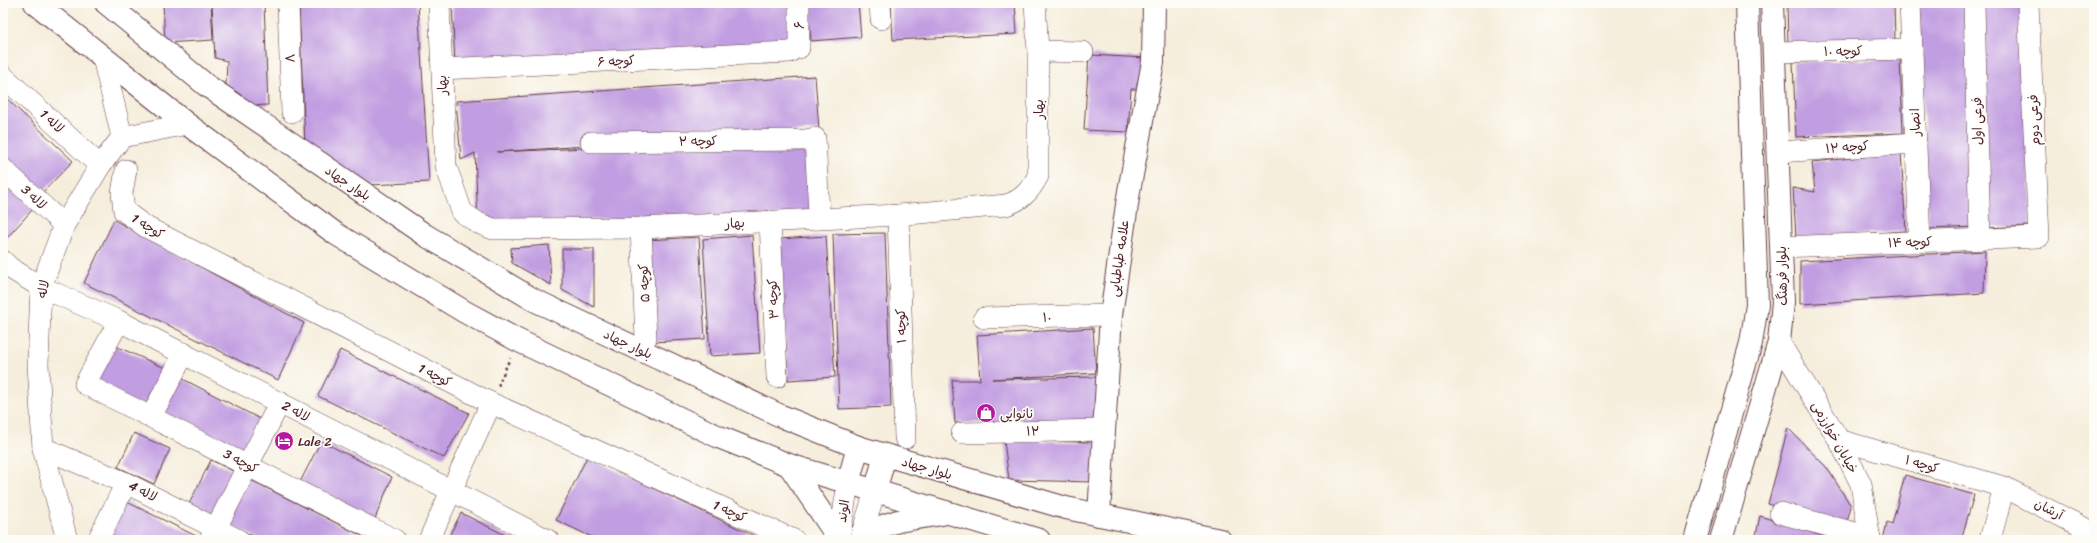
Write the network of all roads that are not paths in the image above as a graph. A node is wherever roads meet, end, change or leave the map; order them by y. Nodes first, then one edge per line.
1 (35, 3) edge
2 (106, 3) edge
3 (288, 3) edge
4 (439, 3) edge
5 (799, 3) edge
6 (1035, 3) edge
7 (1154, 3) edge
8 (1747, 3) edge
9 (1772, 3) edge
10 (1910, 3) edge
11 (1974, 3) edge
12 (2028, 3) edge
13 (1912, 49) junction
14 (794, 50) joint
15 (1038, 51) junction
16 (1083, 52) dead end
17 (1774, 52) junction
18 (102, 58) junction
19 (442, 69) junction
20 (3, 76) edge
21 (292, 112) dead end
22 (187, 124) junction
23 (122, 137) junction
24 (591, 142) dead end
25 (1916, 143) junction
26 (1778, 152) junction
27 (100, 166) junction
28 (3, 169) edge
29 (126, 170) dead end
30 (898, 214) junction
31 (813, 218) junction
32 (770, 221) junction
33 (64, 225) junction
34 (641, 228) junction
35 (2039, 237) joint
36 (1980, 239) junction
37 (1920, 242) junction
38 (1782, 247) junction
39 (3, 261) edge
40 (41, 288) junction
41 (1111, 315) junction
42 (984, 318) dead end
43 (119, 321) junction
44 (646, 338) dead end
45 (1780, 342) junction
46 (184, 353) junction
47 (777, 378) dead end
48 (280, 402) junction
49 (491, 403) junction
50 (151, 417) junction
51 (1104, 430) junction
52 (962, 433) dead end
53 (905, 438) dead end
54 (1839, 440) junction
55 (858, 447) junction
56 (44, 448) junction
57 (885, 456) junction
58 (248, 465) junction
59 (789, 466) junction
60 (126, 483) junction
61 (848, 483) junction
62 (2004, 487) junction
63 (875, 491) junction
64 (451, 492) junction
65 (949, 513) junction
66 (1780, 513) dead end
67 (1099, 515) junction
68 (2094, 533) edge
69 (213, 534) edge
70 (850, 538) edge
71 (1033, 539) edge
72 (1870, 539) edge
73 (67, 540) edge
74 (98, 540) edge
75 (239, 540) edge
76 (395, 540) edge
77 (429, 540) edge
78 (548, 540) edge
79 (794, 540) edge
80 (1220, 540) edge
81 (1695, 540) edge
82 (1721, 540) edge
83 (1990, 540) edge

1 - 18 main road
2 - 55 main road, بلوار جهاد
3 - 21 street, ۸
4 - 19 street, بهار
5 - 14 street, ۶
6 - 15 street, بهار
7 - 41 main road, علامه طباطبایی
8 - 81 main road, بلوار فرهنگ
9 - 17 main road, بلوار فرهنگ
10 - 13 street, انصار
11 - 36 street, فرعی اول
12 - 35 street, فرعی دوم
13 - 17 street, کوچه ۱۰
13 - 25 street, انصار
14 - 19 street, کوچه ۶
15 - 16 street
15 - 30 street, بهار
17 - 26 main road, بلوار فرهنگ
18 - 22 main road
18 - 23 street
19 - 34 street, بهار
20 - 27 street, لاله 1
22 - 23 street
22 - 59 main road
23 - 27 street, لاله
24 - 31 street, کوچه ۲
25 - 26 street, کوچه ۱۲
25 - 37 street, انصار
26 - 38 main road, بلوار فرهنگ
27 - 33 street, لاله
28 - 33 street, لاله 3
29 - 49 street, کوچه 1
30 - 31 street, بهار
30 - 53 street, کوچه ۱
31 - 32 street, بهار
32 - 34 street, بهار
32 - 47 street, کوچه ۳
33 - 40 street, لاله
34 - 44 street, کوچه ۵
35 - 36 street, کوچه ۱۴
36 - 37 street, کوچه ۱۴
37 - 38 street, کوچه ۱۴
38 - 45 main road, بلوار فرهنگ
39 - 40 street, لاله 2
40 - 43 street, لاله 2
40 - 56 street, لاله
41 - 42 street, ۱۰
41 - 51 main road, علامه طباطبایی
43 - 46 street, لاله 2
43 - 50 street, کوچه 3
45 - 54 street, خیابان خوارزمی
45 - 82 main road, بلوار فرهنگ
46 - 48 street, لاله 2
46 - 50 street
48 - 58 street
48 - 64 street, لاله 2
49 - 64 street
49 - 79 street, کوچه 1
50 - 58 street, کوچه 3
51 - 52 street, ۱۲
51 - 67 main road, علامه طباطبایی
54 - 62 street, کوچه ۱
54 - 72 street, خیابان خوارزمی
55 - 57 main road, بلوار جهاد
55 - 61 main road
56 - 60 street, لاله 4
56 - 73 street, لاله
57 - 63 main road
57 - 67 main road, بلوار جهاد
58 - 69 street
58 - 76 street, کوچه 3
59 - 61 main road
59 - 70 main road
60 - 69 street, لاله 4
60 - 74 street
61 - 63 main road
61 - 70 street, الوند
62 - 68 street, آرشان
62 - 83 street
63 - 65 main road
63 - 70 street, الوند
64 - 77 street
64 - 78 street, لاله 2
65 - 70 main road
65 - 71 main road
66 - 72 street
67 - 80 main road, بلوار جهاد
69 - 75 street, لاله 4

